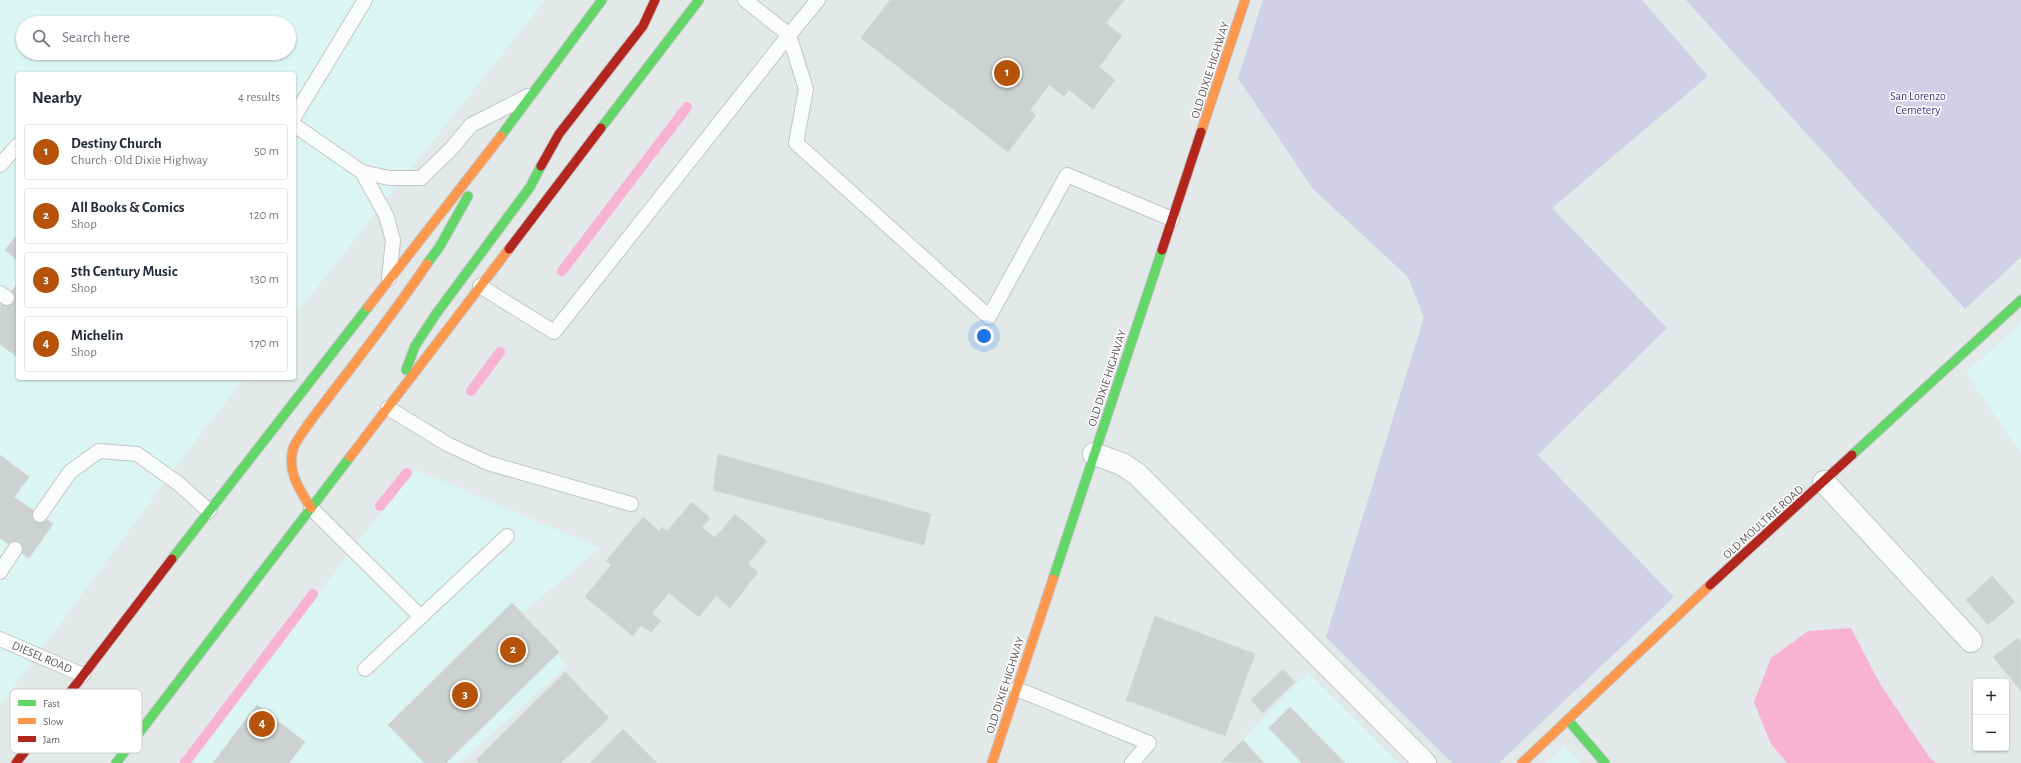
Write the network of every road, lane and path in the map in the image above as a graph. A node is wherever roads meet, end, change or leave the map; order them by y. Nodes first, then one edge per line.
1 (365, 0) edge
2 (602, 0) edge
3 (655, 0) edge
4 (699, 0) edge
5 (745, 0) edge
6 (818, 0) edge
7 (1230, 0) edge
8 (1244, 5) edge
9 (789, 35) junction
10 (530, 95) junction
11 (296, 114) edge
12 (296, 126) edge
13 (503, 134) junction
14 (16, 147) edge
15 (0, 166) edge
16 (362, 172) junction
17 (1172, 219) junction
18 (389, 279) junction
19 (480, 286) junction
20 (2021, 300) edge
21 (397, 396) junction
22 (388, 408) junction
23 (1094, 454) junction
24 (1824, 482) junction
25 (631, 504) dead end
26 (311, 508) junction
27 (209, 511) junction
28 (40, 515) dead end
29 (507, 536) dead end
30 (16, 549) dead end
31 (0, 572) edge
32 (420, 617) junction
33 (0, 639) edge
34 (1971, 642) dead end
35 (365, 669) dead end
36 (83, 675) junction
37 (72, 689) edge
38 (1016, 689) junction
39 (1568, 720) junction
40 (142, 729) edge
41 (21, 753) edge
42 (23, 753) edge
43 (124, 753) edge
44 (8, 763) edge
45 (16, 763) edge
46 (116, 763) edge
47 (992, 763) edge
48 (1132, 763) edge
49 (1425, 763) edge
50 (1522, 763) edge
51 (1605, 763) edge

1 - 11 lane
2 - 10 main road
3 - 21 main road
4 - 19 main road
5 - 9 lane
6 - 9 lane
7 - 8 lane
8 - 17 main road, OLD DIXIE HIGHWAY
9 - 17 lane
9 - 19 lane
10 - 13 main road
10 - 16 lane
12 - 16 lane
13 - 18 main road
13 - 26 main road
14 - 15 lane
16 - 18 lane
17 - 23 main road, OLD DIXIE HIGHWAY
18 - 27 main road
19 - 21 main road
20 - 24 main road, OLD MOULTRIE ROAD
21 - 22 main road
22 - 25 lane
22 - 26 main road
23 - 38 main road, OLD DIXIE HIGHWAY
23 - 49 street
24 - 34 street
24 - 39 main road, OLD MOULTRIE ROAD
26 - 32 lane
26 - 40 main road
27 - 28 lane
27 - 36 main road
29 - 32 lane
30 - 31 lane
32 - 35 lane
33 - 36 lane, DIESEL ROAD
36 - 37 main road
38 - 47 main road, OLD DIXIE HIGHWAY
38 - 48 lane
39 - 50 main road, OLD MOULTRIE ROAD
39 - 51 main road
41 - 44 main road
42 - 45 main road
43 - 46 main road

